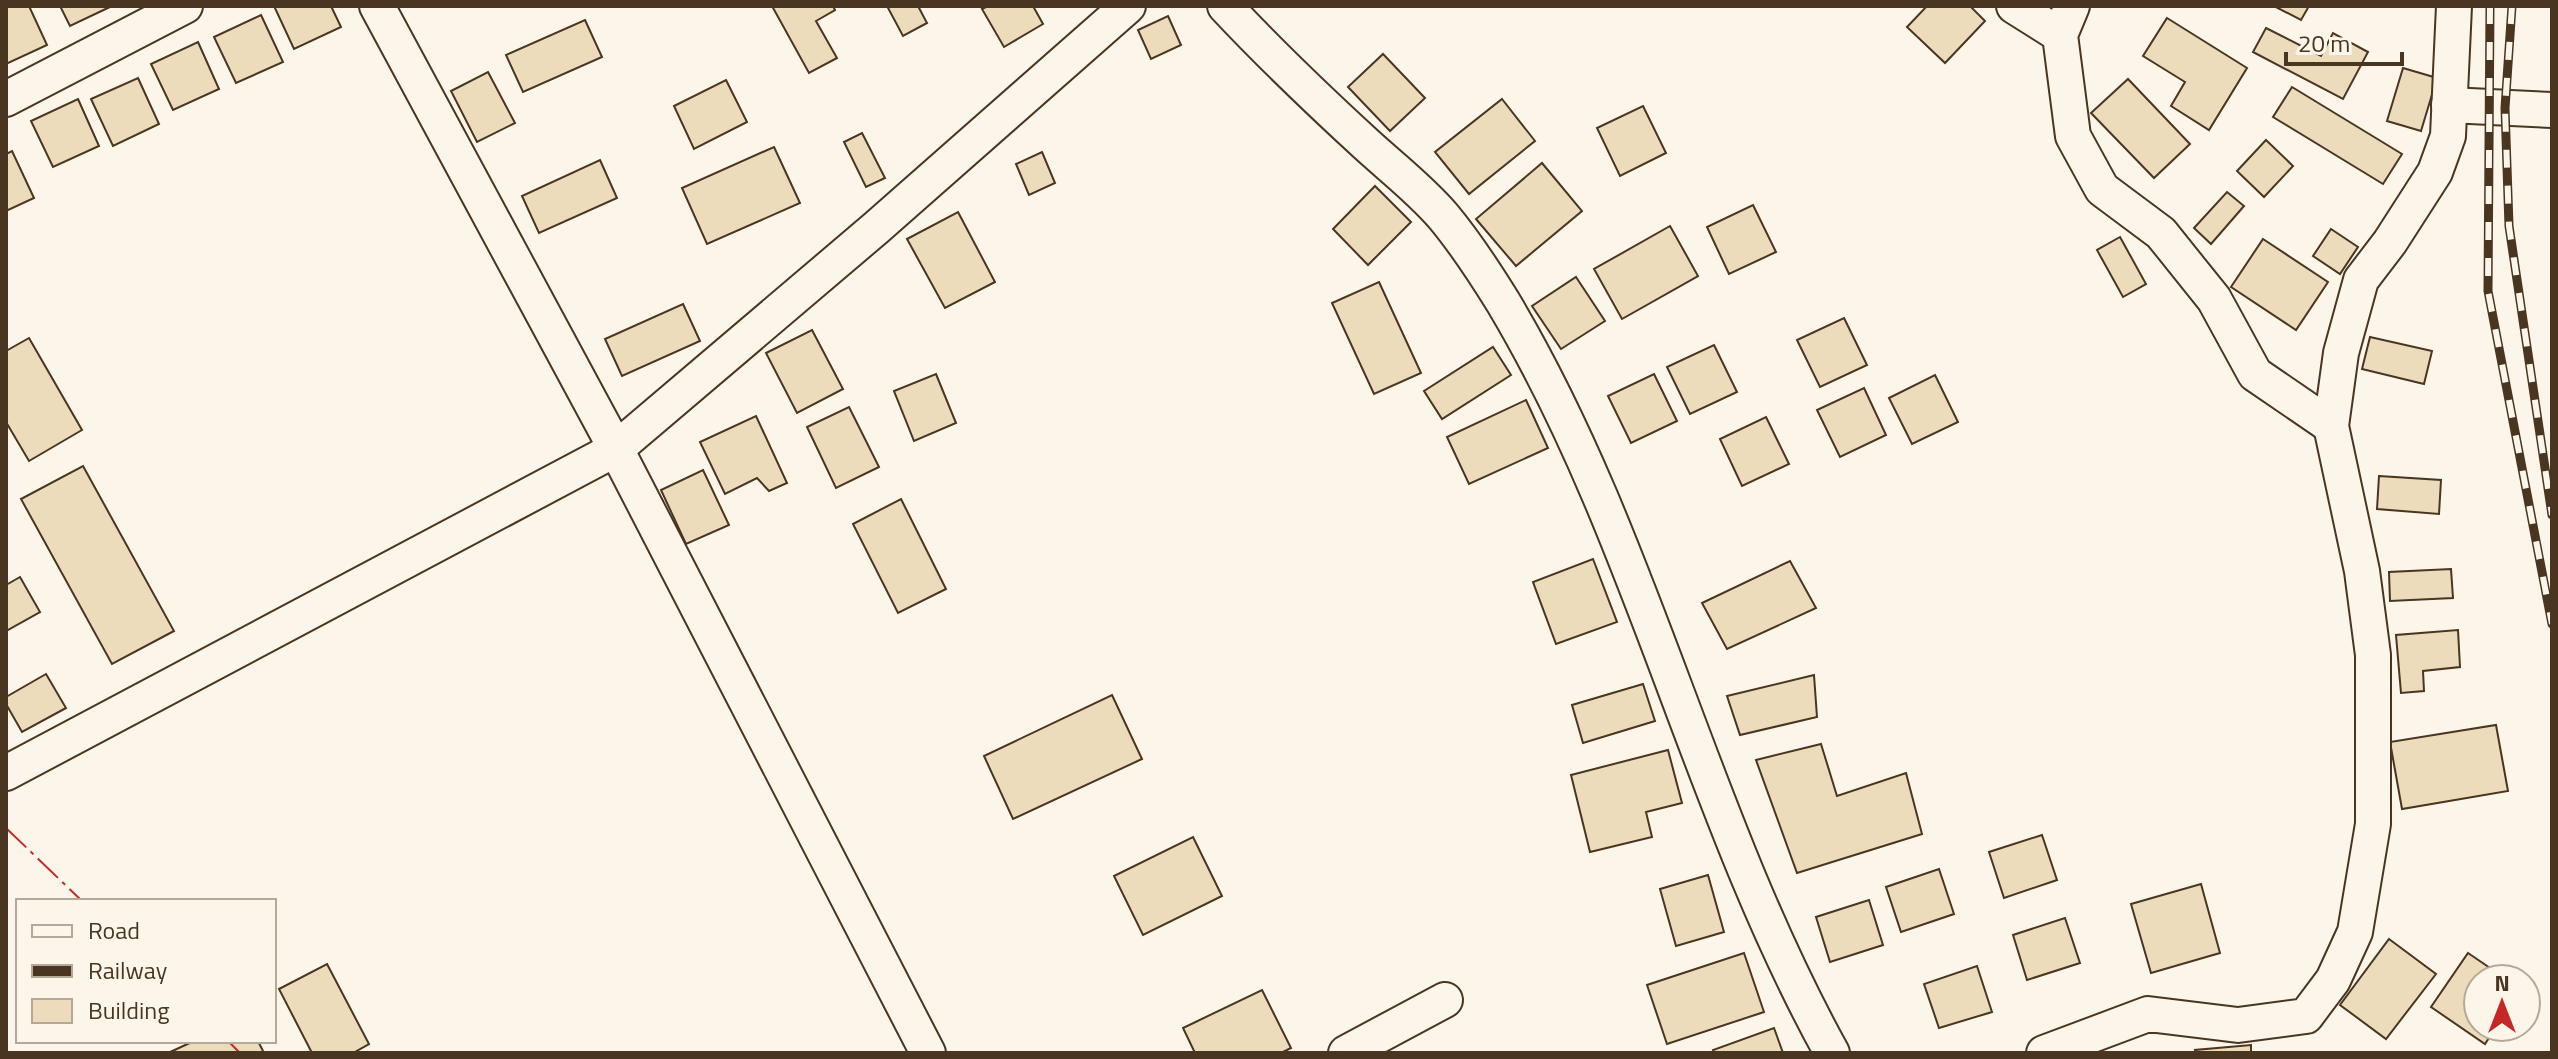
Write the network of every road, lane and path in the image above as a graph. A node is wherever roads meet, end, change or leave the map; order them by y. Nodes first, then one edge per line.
1 (185, 6) edge
2 (377, 6) edge
3 (1128, 6) edge
4 (1225, 6) edge
5 (2014, 6) edge
6 (2454, 6) edge
7 (2066, 21) edge
8 (6, 99) edge
9 (2449, 105) junction
10 (2552, 110) edge
11 (2331, 426) junction
12 (616, 449) junction
13 (6, 773) edge
14 (1445, 1000) dead end
15 (928, 1053) edge
16 (1346, 1053) edge
17 (1832, 1053) edge
18 (2044, 1053) edge

1 - 8 street
2 - 12 street
3 - 12 street
4 - 17 street
5 - 7 street
6 - 9 street
7 - 11 street
9 - 10 street
9 - 11 street
11 - 18 street
12 - 13 street
12 - 15 street
14 - 16 street

